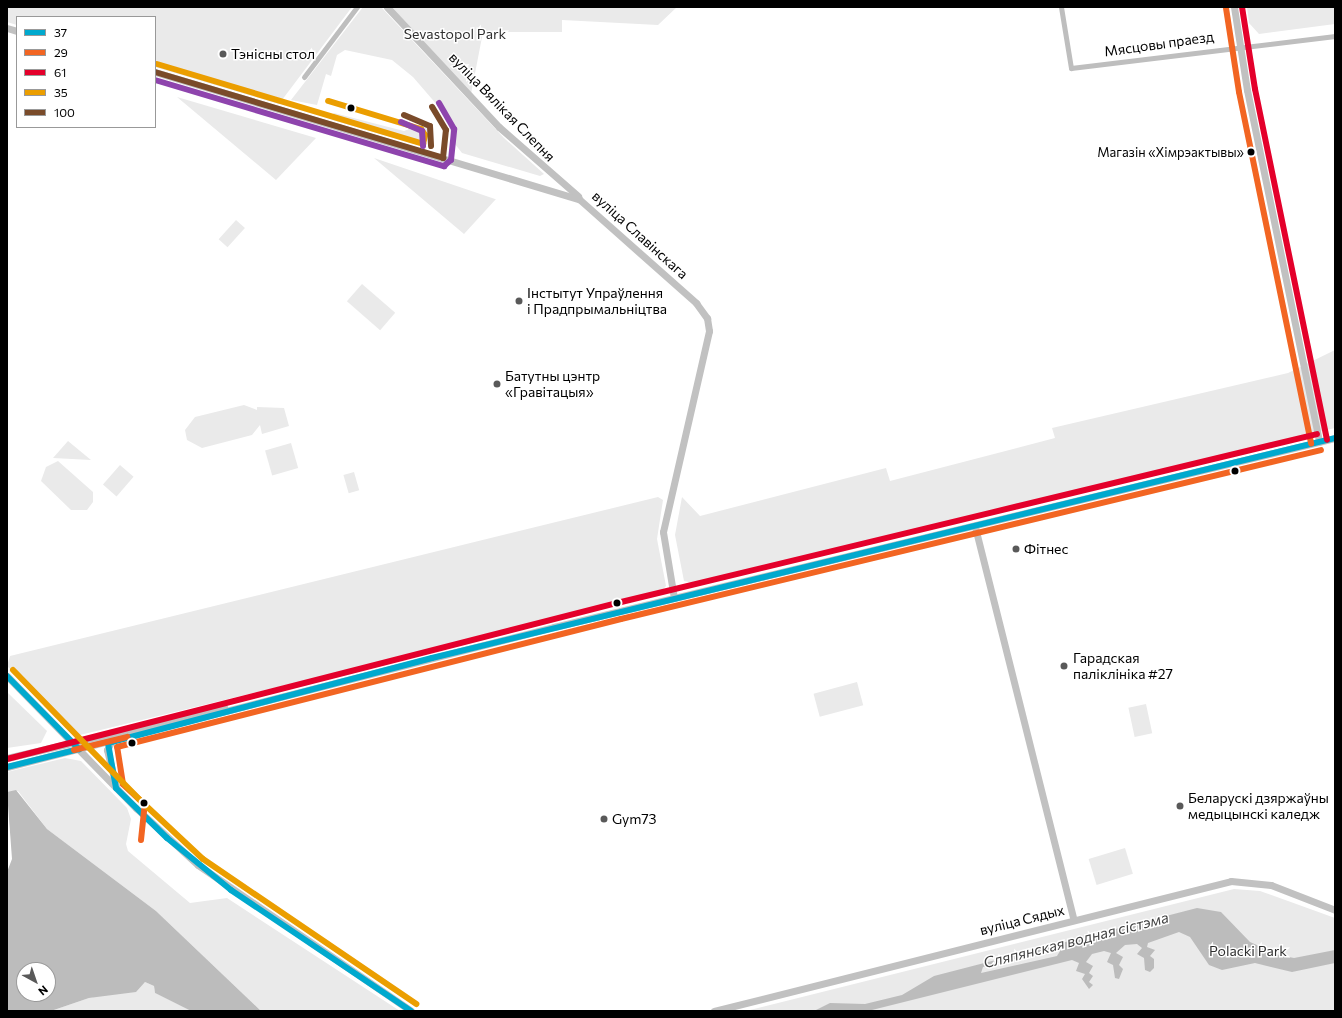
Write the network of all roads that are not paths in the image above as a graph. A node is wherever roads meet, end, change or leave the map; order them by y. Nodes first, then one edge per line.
1 (357, 7) edge
2 (387, 7) edge
3 (1061, 7) edge
4 (1234, 7) edge
5 (1335, 36) edge
6 (1240, 46) junction
7 (156, 72) edge
8 (304, 77) dead end
9 (552, 176) junction
10 (547, 189) junction
11 (586, 203) junction
12 (1335, 438) edge
13 (1319, 442) junction
14 (975, 527) junction
15 (674, 598) junction
16 (7, 676) edge
17 (270, 698) junction
18 (112, 740) junction
19 (72, 742) junction
20 (79, 749) junction
21 (7, 758) edge
22 (7, 766) edge
23 (116, 788) junction
24 (1335, 910) edge
25 (1074, 920) junction
26 (411, 1011) edge
27 (714, 1011) edge

1 - 8 street
2 - 9 main road, вуліца Вялікая Слепня
3 - 6 street, Мясцовы праезд
4 - 6 main road
5 - 6 street, Мясцовы праезд
6 - 13 main road
7 - 10 main road, вуліца Славінскага
9 - 10 main road
9 - 11 main road, вуліца Вялікая Слепня
10 - 11 main road, вуліца Славінскага
11 - 15 main road, вуліца Славінскага
12 - 13 main road
13 - 14 main road
14 - 15 main road
14 - 25 main road
15 - 17 main road
16 - 19 main road
17 - 18 main road
17 - 19 main road
18 - 20 main road
18 - 23 main road
19 - 20 main road
19 - 21 main road
20 - 22 main road
20 - 23 main road
23 - 26 main road
24 - 25 main road, вуліца Сядых
25 - 27 main road, вуліца Сядых

